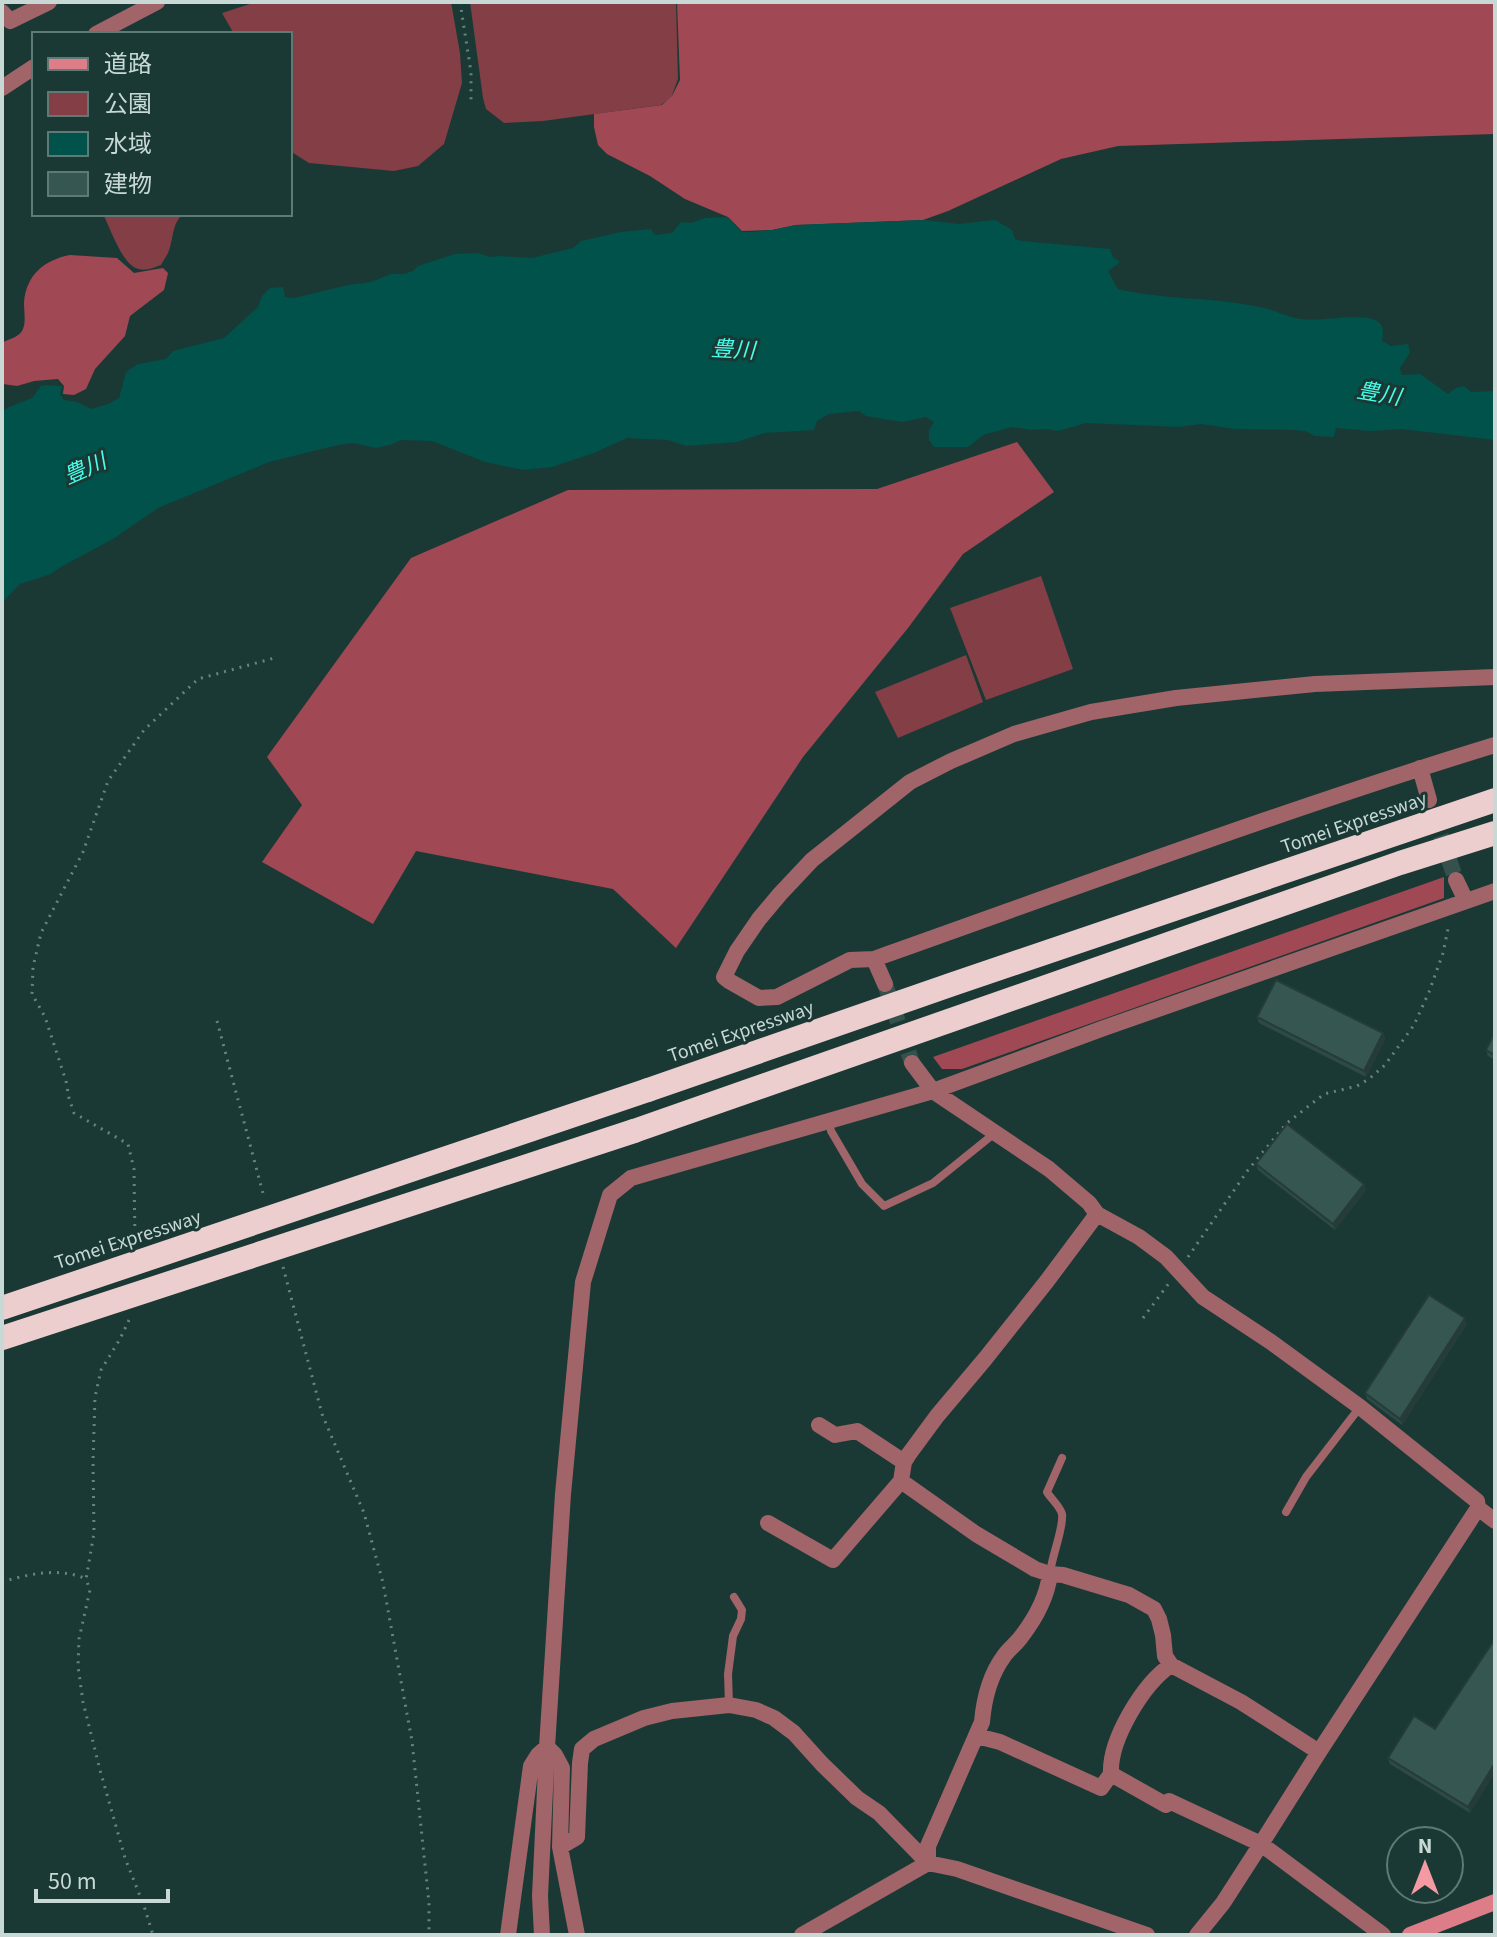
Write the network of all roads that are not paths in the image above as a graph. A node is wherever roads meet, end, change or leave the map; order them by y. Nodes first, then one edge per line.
1 (49, 2) edge
2 (157, 2) edge
3 (5, 19) edge
4 (100, 32) edge
5 (32, 68) edge
6 (2, 88) edge
7 (1495, 677) edge
8 (1495, 745) edge
9 (1420, 768) junction
10 (1429, 800) tunnel mouth
11 (1495, 800) edge
12 (1495, 833) edge
13 (1456, 880) tunnel mouth
14 (1495, 891) edge
15 (1458, 904) junction
16 (874, 959) junction
17 (885, 984) tunnel mouth
18 (912, 1063) tunnel mouth
19 (933, 1091) junction
20 (829, 1122) junction
21 (996, 1132) junction
22 (1097, 1214) junction
23 (2, 1308) edge
24 (2, 1338) edge
25 (1360, 1407) junction
26 (819, 1425) dead end
27 (1062, 1458) dead end
28 (904, 1462) junction
29 (901, 1481) junction
30 (1478, 1508) junction
31 (1286, 1512) dead end
32 (1495, 1521) edge
33 (768, 1523) dead end
34 (1050, 1574) junction
35 (734, 1597) dead end
36 (1171, 1665) junction
37 (729, 1705) junction
38 (977, 1736) junction
39 (547, 1747) junction
40 (1319, 1752) junction
41 (1111, 1774) junction
42 (1261, 1844) junction
43 (560, 1847) junction
44 (928, 1863) junction
45 (1495, 1902) edge
46 (508, 1935) edge
47 (542, 1935) edge
48 (577, 1935) edge
49 (802, 1935) edge
50 (1147, 1935) edge
51 (1197, 1935) edge
52 (1383, 1935) edge
53 (1410, 1935) edge

1 - 3 street
2 - 4 street
5 - 6 street
7 - 16 street
8 - 9 street
9 - 10 street
9 - 16 street
11 - 23 highway, Tomei Expressway, bridge
12 - 24 highway, bridge
13 - 15 street
14 - 15 street
15 - 19 street
16 - 17 street
18 - 19 street
19 - 20 street
19 - 21 street
20 - 21 lane
20 - 39 street
21 - 22 street
22 - 25 street
22 - 28 street
25 - 30 street
25 - 31 lane
26 - 28 street
27 - 34 lane
28 - 29 street
29 - 33 street
29 - 34 street
30 - 32 street
30 - 40 street
34 - 36 street
34 - 38 street
35 - 37 lane
36 - 40 street
36 - 41 street
37 - 43 street
37 - 44 street
38 - 41 street
38 - 44 street
39 - 43 street
39 - 46 street
39 - 47 street
40 - 42 street
41 - 42 street
42 - 51 street
42 - 52 street
43 - 48 street
44 - 49 street
44 - 50 street
45 - 53 main road

